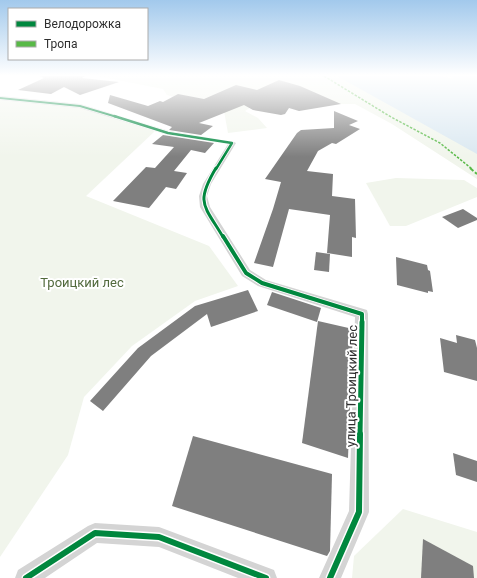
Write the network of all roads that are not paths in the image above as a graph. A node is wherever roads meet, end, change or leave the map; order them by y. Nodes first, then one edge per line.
1 (50, 103) edge
2 (26, 578) edge
3 (266, 578) edge
4 (330, 578) edge

1 - 4 street, улица Троицкий лес
2 - 3 street

